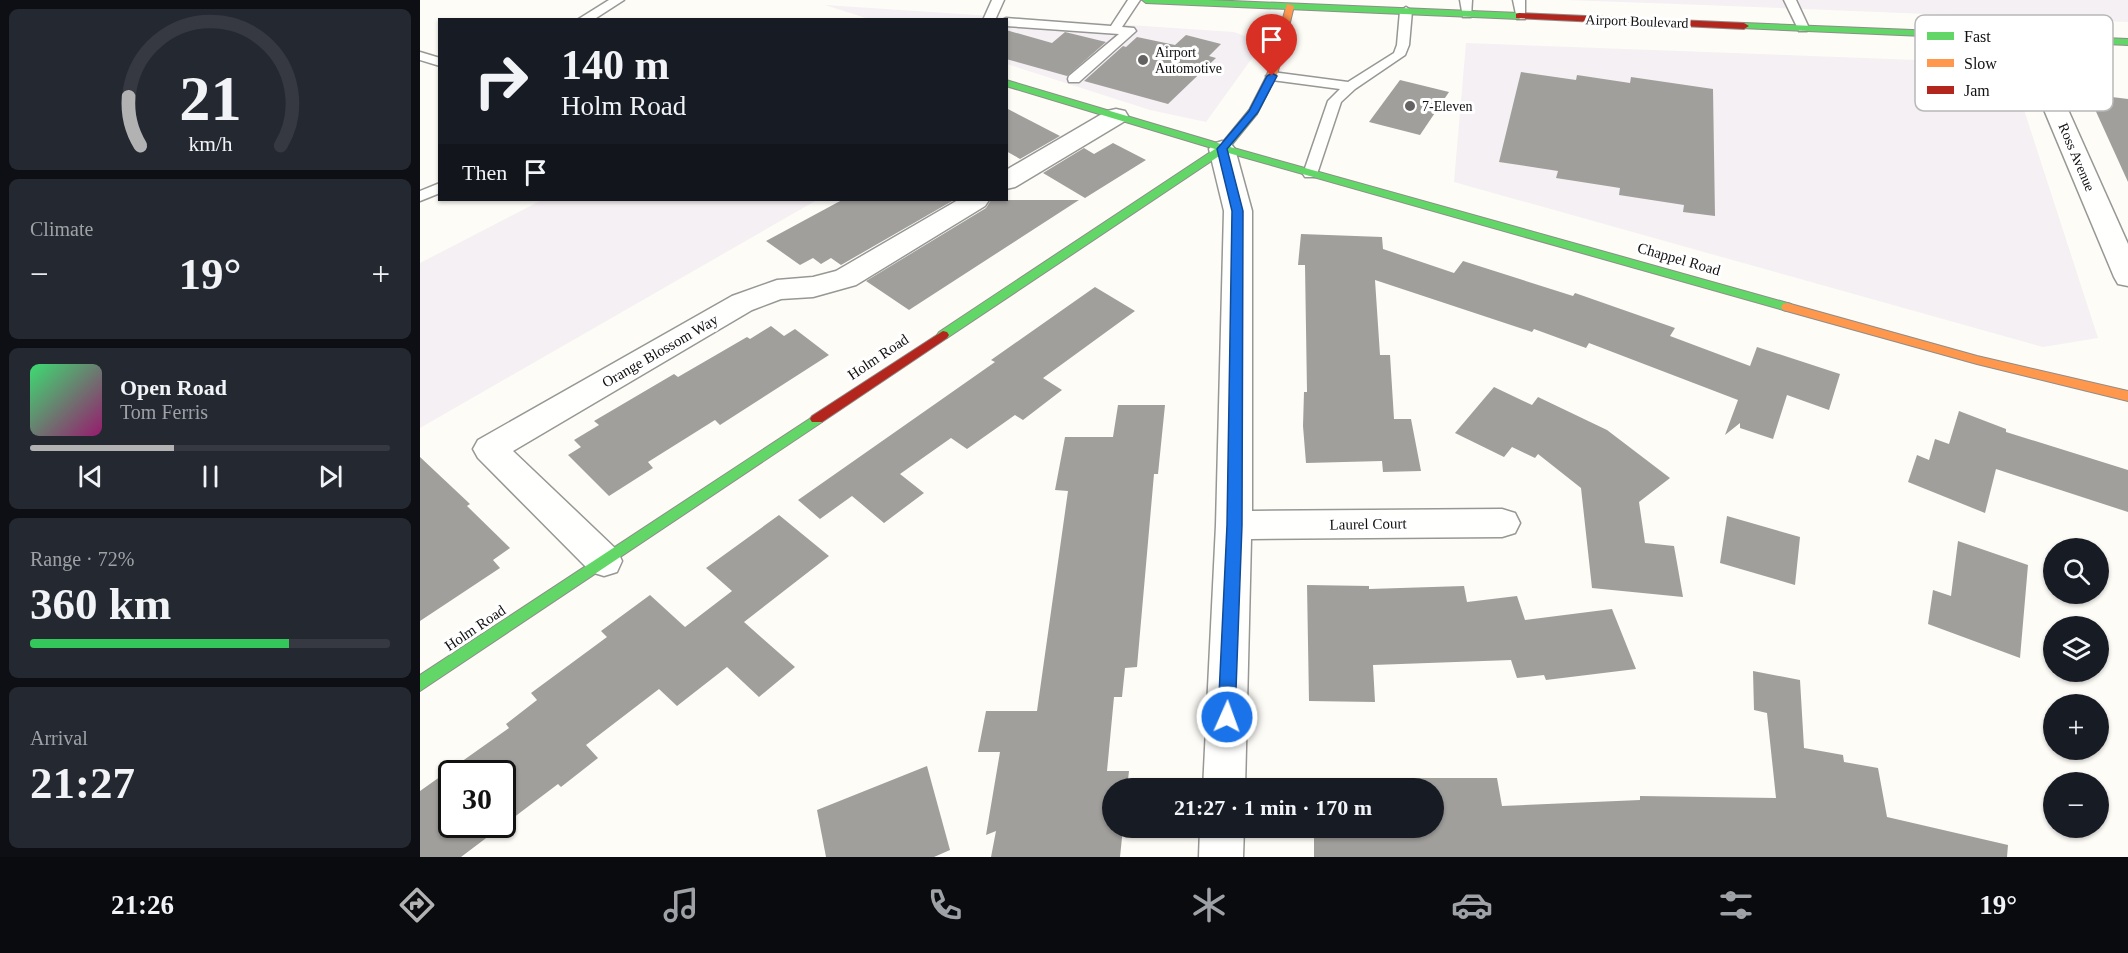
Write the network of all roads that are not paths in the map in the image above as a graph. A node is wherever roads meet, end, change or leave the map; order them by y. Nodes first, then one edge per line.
1 (618, 0) edge
2 (998, 0) edge
3 (1134, 0) edge
4 (1146, 0) edge
5 (1519, 0) edge
6 (1790, 0) edge
7 (1306, 4) edge
8 (1290, 6) junction
9 (1466, 7) edge
10 (1406, 11) junction
11 (1521, 16) junction
12 (586, 18) edge
13 (990, 18) edge
14 (1008, 22) edge
15 (1803, 28) junction
16 (1114, 30) junction
17 (1915, 33) edge
18 (2113, 41) edge
19 (2128, 42) edge
20 (420, 56) edge
21 (438, 61) edge
22 (1272, 76) junction
23 (1074, 79) dead end
24 (1008, 84) edge
25 (1350, 86) junction
26 (2056, 111) edge
27 (1116, 116) junction
28 (1222, 149) junction
29 (1310, 174) junction
30 (1008, 180) edge
31 (438, 188) edge
32 (420, 197) edge
33 (974, 201) edge
34 (2128, 277) edge
35 (2128, 396) edge
36 (1502, 523) dead end
37 (1234, 525) junction
38 (604, 561) junction
39 (420, 684) edge
40 (1224, 778) edge
41 (1222, 838) edge
42 (1221, 857) edge

1 - 12 lane
2 - 13 lane
3 - 16 lane
4 - 8 street, Airport Boulevard
5 - 11 lane
6 - 15 lane
7 - 8 street, Airport Boulevard
7 - 10 street, Airport Boulevard
8 - 22 street, Holm Road
9 - 10 street, Airport Boulevard
9 - 11 street, Airport Boulevard
10 - 25 lane
11 - 15 street, Airport Boulevard
14 - 16 lane
15 - 17 street, Airport Boulevard
16 - 23 lane
18 - 19 street, Airport Boulevard
20 - 21 lane
22 - 25 lane
22 - 28 street, Holm Road
24 - 27 street, Chappel Road
25 - 29 lane
26 - 34 street, Ross Avenue
27 - 28 street, Chappel Road
27 - 30 street
28 - 29 street, Chappel Road
28 - 37 street
28 - 38 street, Holm Road
29 - 35 street, Chappel Road
31 - 32 lane
33 - 38 street, Orange Blossom Way
36 - 37 street, Laurel Court
37 - 40 street
38 - 39 street, Holm Road
41 - 42 street

